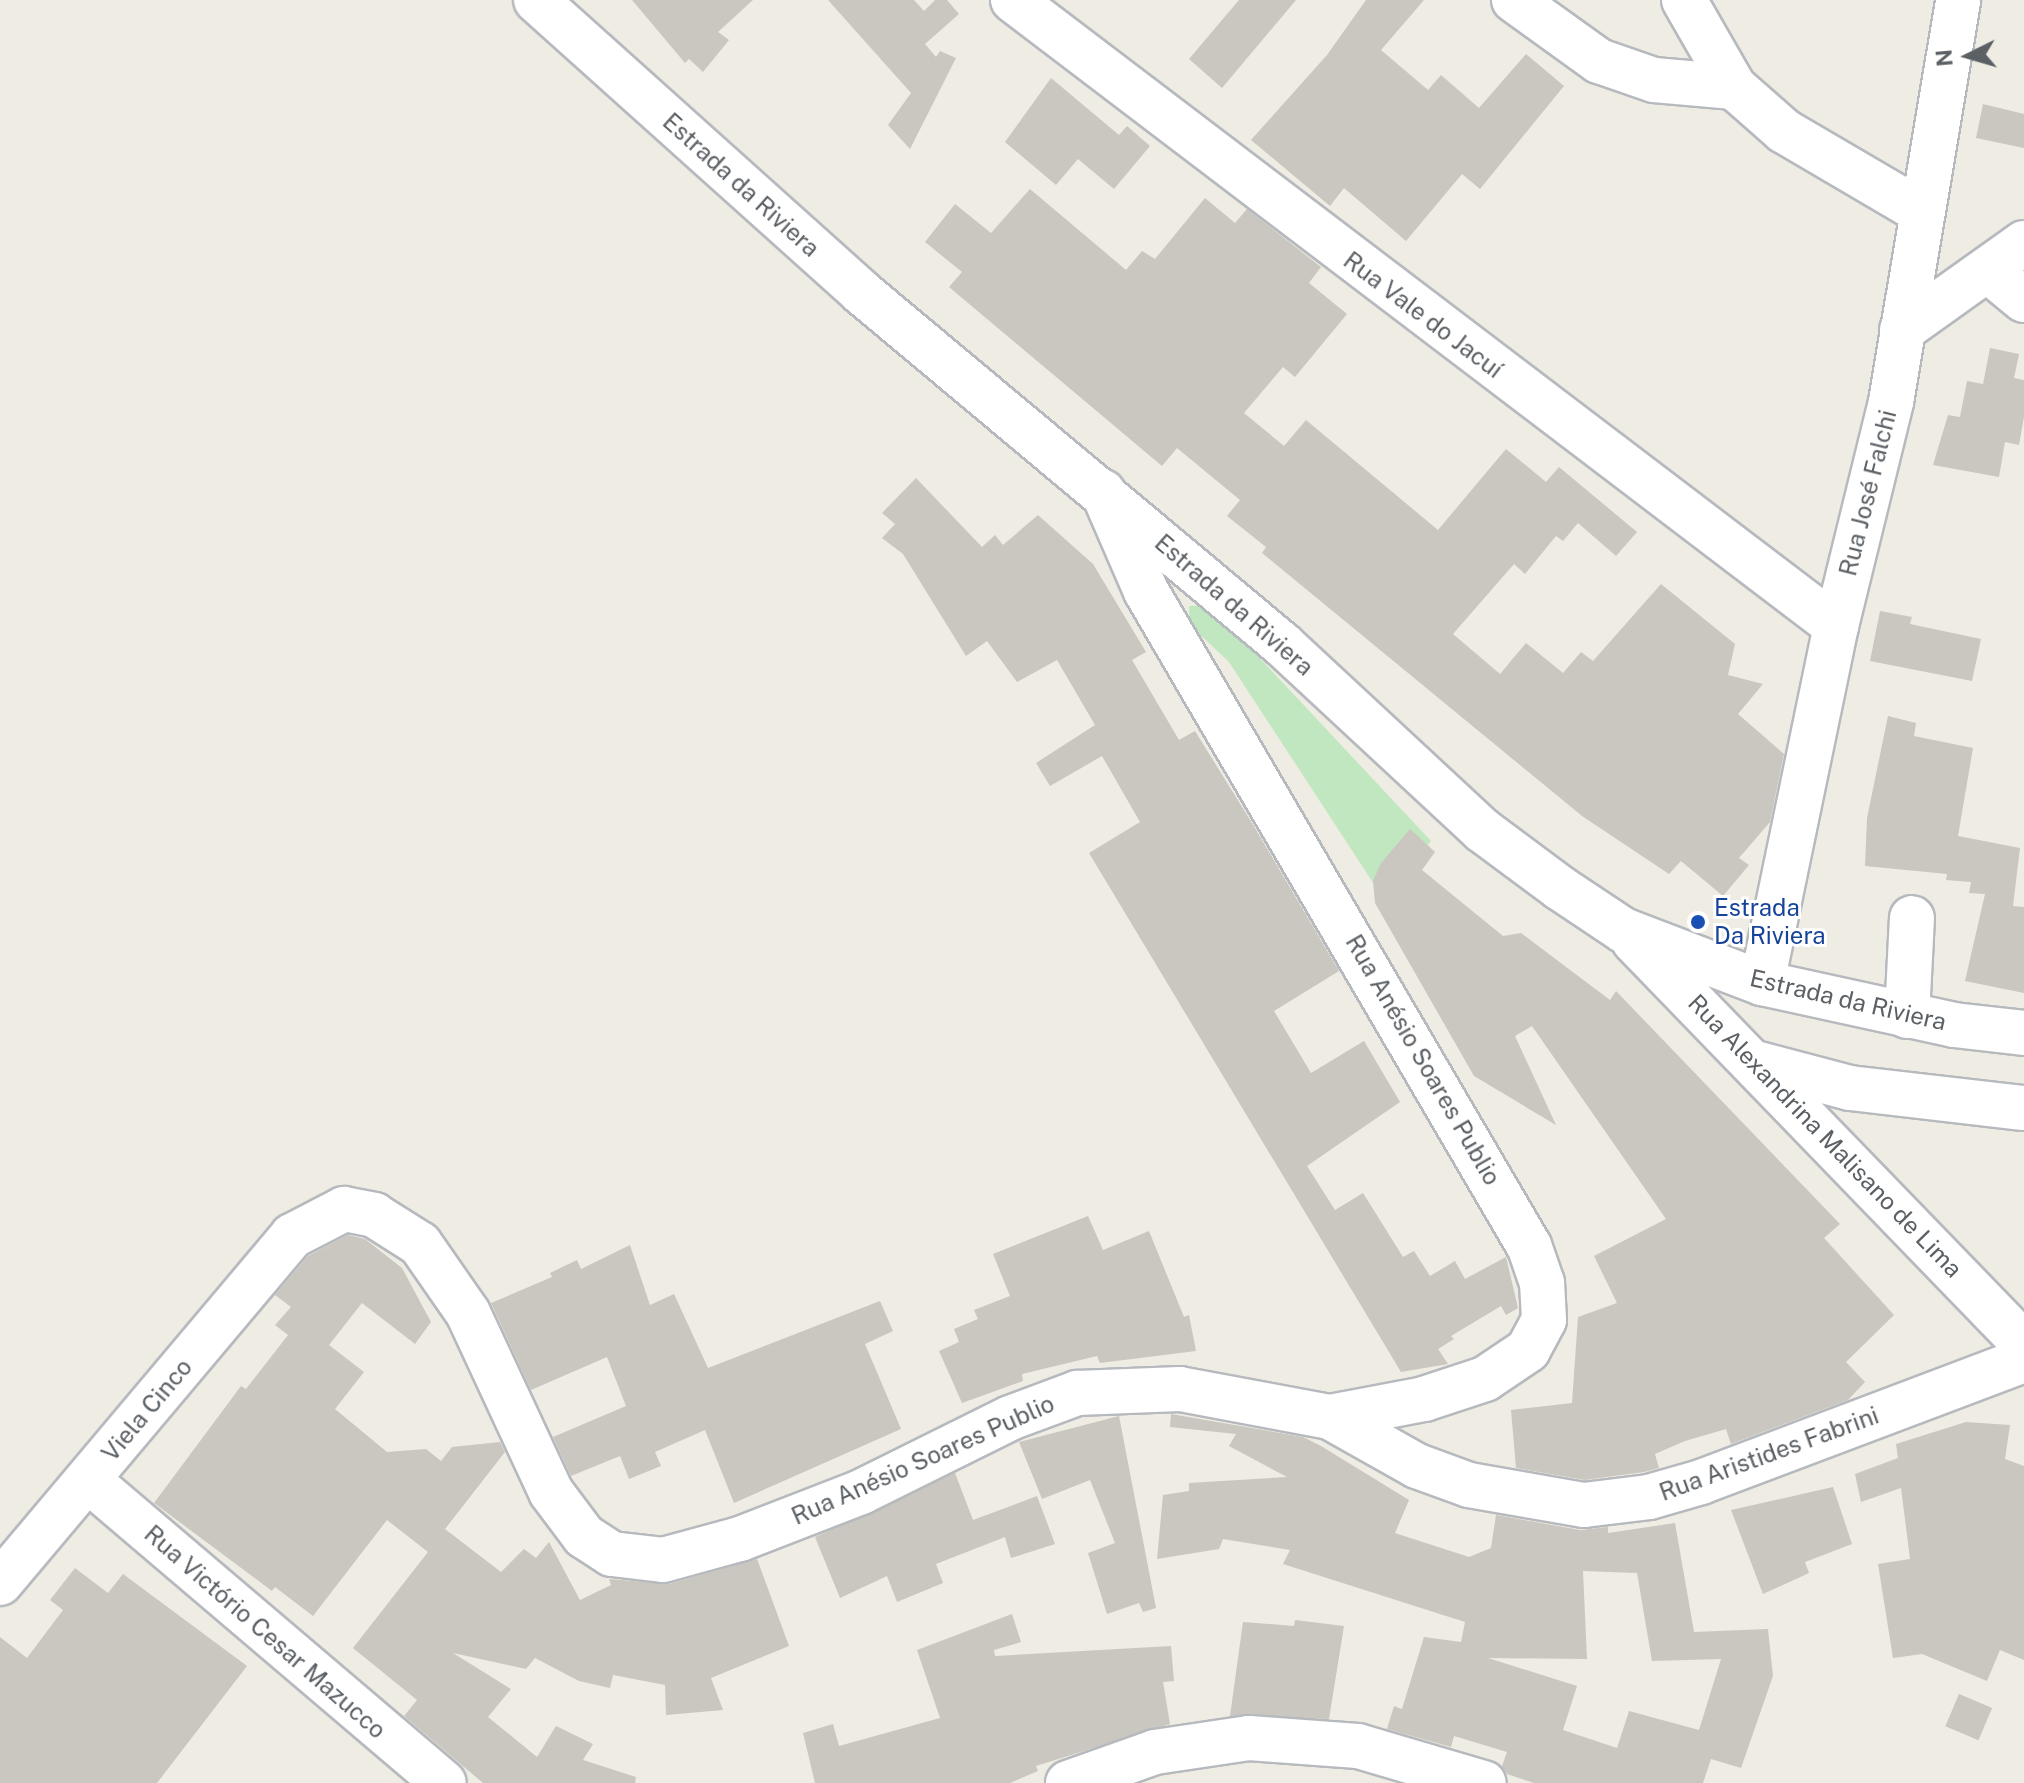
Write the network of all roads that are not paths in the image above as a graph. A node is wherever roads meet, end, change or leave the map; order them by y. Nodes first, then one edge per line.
1 (536, 0) edge
2 (1013, 0) edge
3 (1514, 0) edge
4 (1684, 0) edge
5 (1958, 0) edge
6 (1734, 87) junction
7 (1922, 212) junction
8 (2024, 243) edge
9 (1990, 272) junction
10 (2024, 300) edge
11 (1902, 330) junction
12 (1103, 492) junction
13 (1836, 626) junction
14 (1912, 918) dead end
15 (1623, 930) junction
16 (1762, 983) junction
17 (1907, 1016) junction
18 (2024, 1033) edge
19 (1759, 1064) junction
20 (2024, 1108) edge
21 (292, 1236) joint
22 (2024, 1344) edge
23 (2024, 1360) edge
24 (1330, 1417) junction
25 (88, 1480) junction
26 (0, 1583) edge
27 (444, 1783) edge
28 (1068, 1783) edge
29 (1484, 1783) edge

1 - 12 street, Estrada da Riviera
2 - 13 street, Rua Vale do Jacuí
3 - 6 street
4 - 6 street
5 - 7 street, Rua José Falchi
6 - 7 street
7 - 11 street, Rua José Falchi
8 - 9 street
9 - 10 street
9 - 11 street
11 - 13 street, Rua José Falchi
12 - 15 street, Estrada da Riviera
12 - 24 street, Rua Anésio Soares Publio
13 - 16 street, Rua José Falchi
14 - 17 street
15 - 16 street, Estrada da Riviera
15 - 19 street, Rua Alexandrina Malisano de Lima
16 - 17 street, Estrada da Riviera
17 - 18 street, Estrada da Riviera
19 - 20 street
19 - 22 street, Rua Alexandrina Malisano de Lima
21 - 24 street, Rua Anésio Soares Publio
21 - 25 street, Viela Cinco
23 - 24 street, Rua Aristides Fabrini
25 - 26 street, Viela Cinco
25 - 27 street, Rua Victório Cesar Mazucco
28 - 29 street

